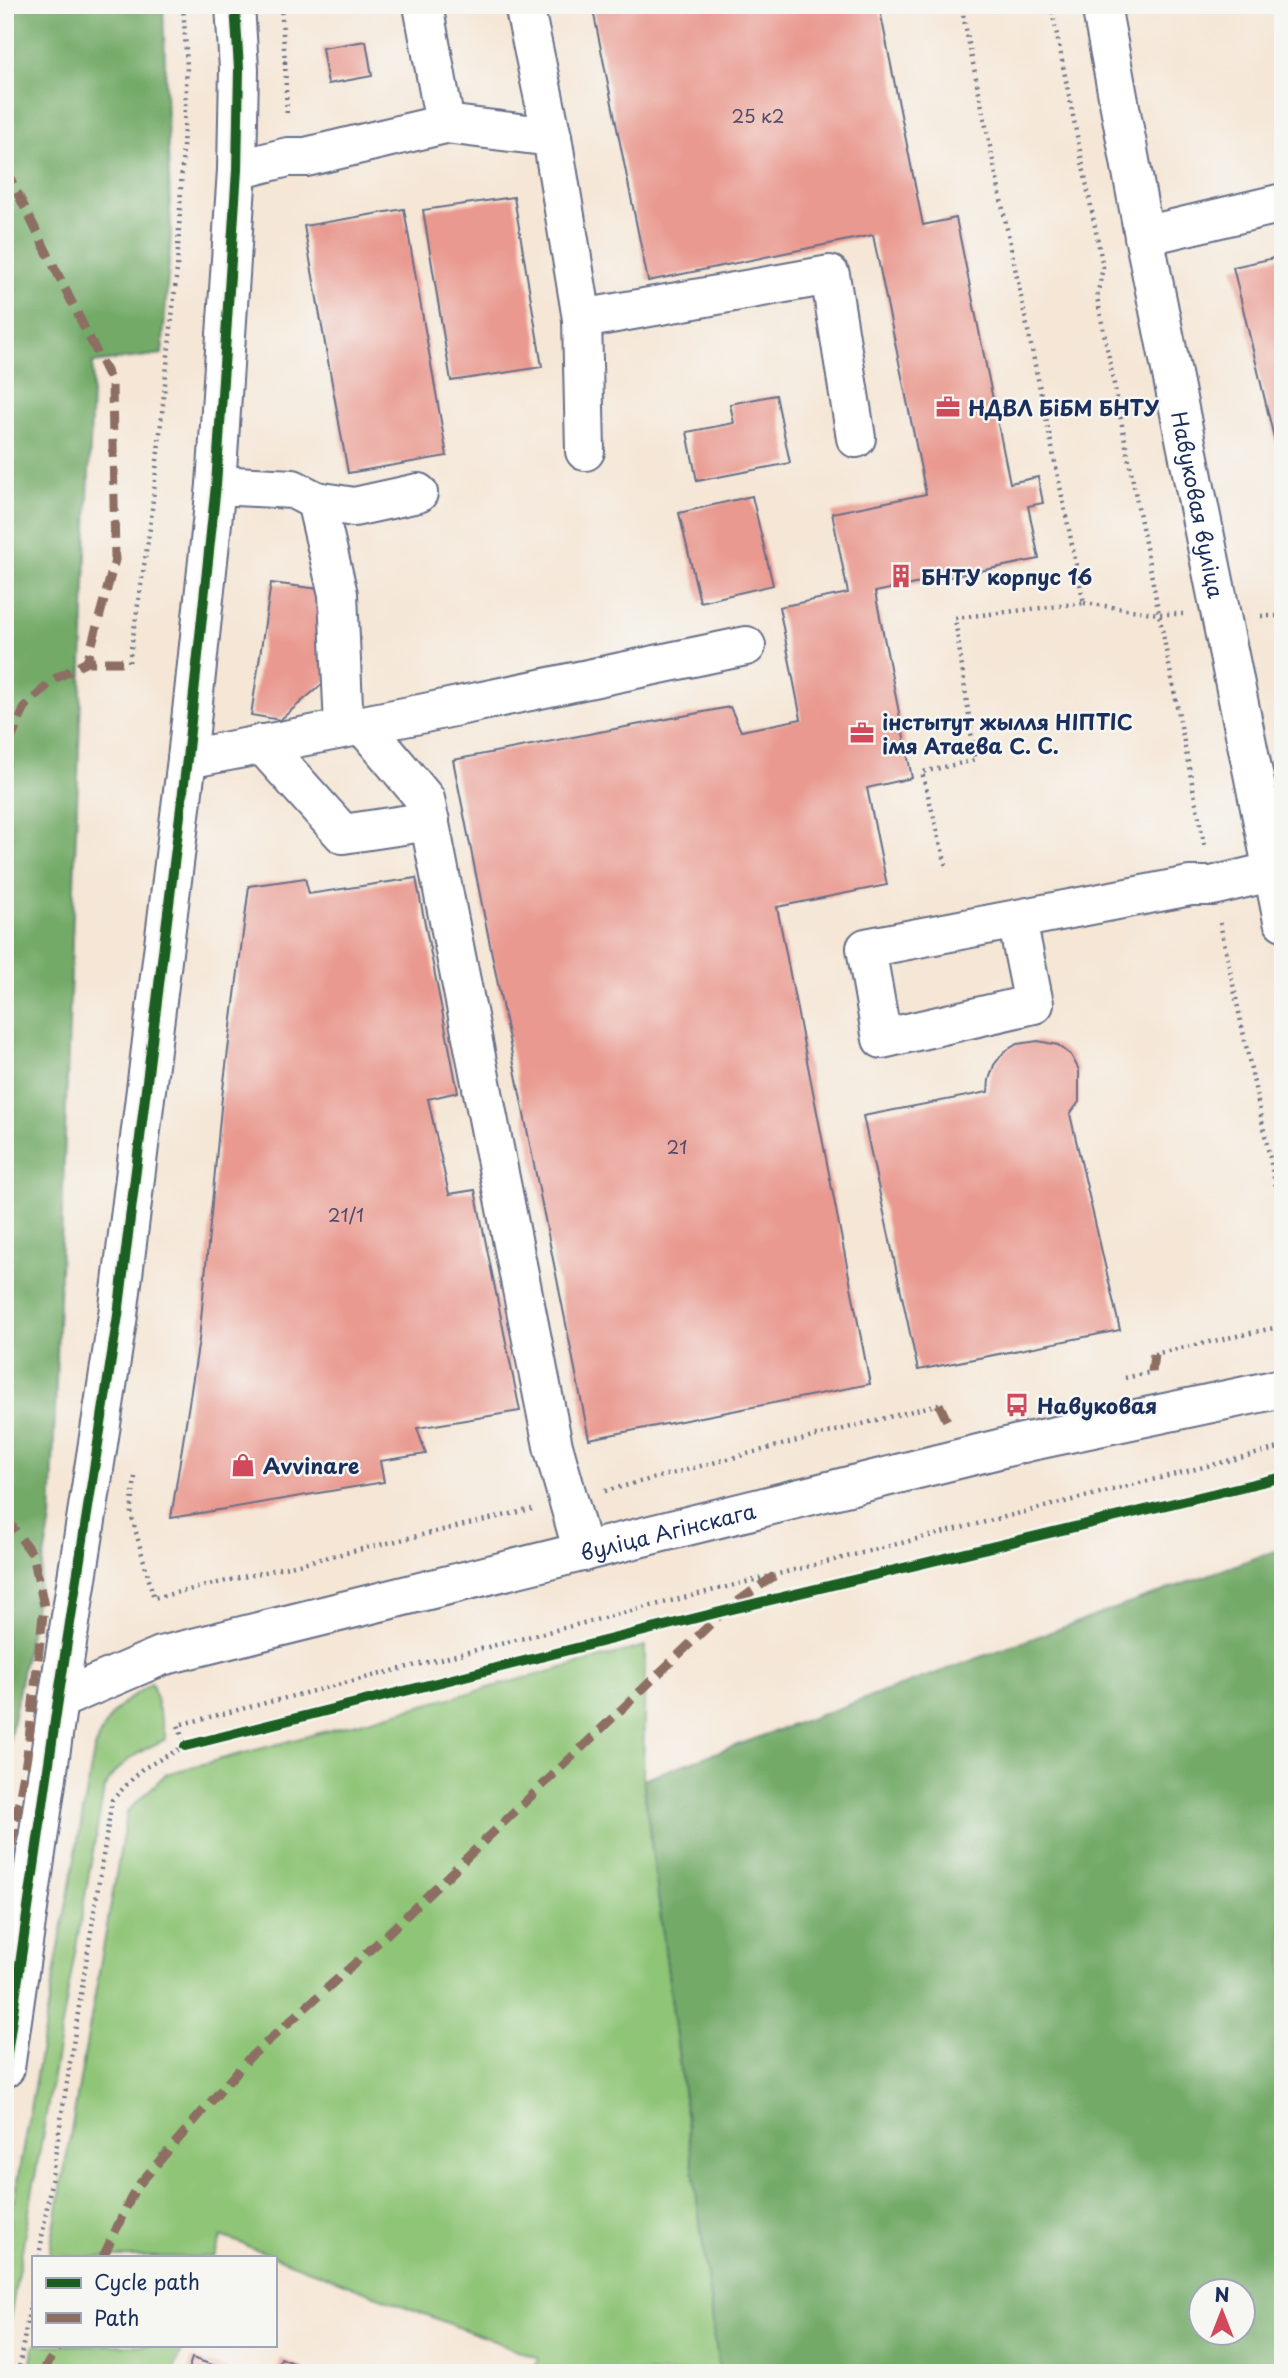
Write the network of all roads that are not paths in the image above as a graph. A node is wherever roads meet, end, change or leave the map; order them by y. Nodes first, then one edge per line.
1 (235, 5) edge
2 (423, 5) edge
3 (524, 5) edge
4 (1101, 5) edge
5 (445, 124) junction
6 (552, 138) junction
7 (237, 170) junction
8 (1283, 203) edge
9 (1144, 236) junction
10 (582, 319) junction
11 (856, 438) dead end
12 (585, 451) dead end
13 (216, 485) junction
14 (418, 493) dead end
15 (316, 501) junction
16 (746, 646) dead end
17 (354, 727) junction
18 (262, 744) junction
19 (187, 759) junction
20 (429, 821) junction
21 (1278, 870) edge
22 (1017, 920) junction
23 (1283, 921) edge
24 (1283, 1388) edge
25 (583, 1552) junction
26 (58, 1700) junction
27 (5, 2068) edge

1 - 7 street
2 - 5 street
3 - 6 street
4 - 9 street, Навуковая вуліца
5 - 6 street
5 - 7 street
6 - 10 street
7 - 13 street
8 - 9 street
9 - 21 street, Навуковая вуліца
10 - 11 street
10 - 12 street
13 - 15 street
13 - 19 street
14 - 15 street
15 - 17 street
16 - 17 street
17 - 18 street
17 - 20 street
18 - 19 street
18 - 20 street
19 - 26 street
20 - 25 street
21 - 22 street
21 - 23 street, Навуковая вуліца
22 - 22 street
24 - 25 street, вуліца Агінскага
25 - 26 street, вуліца Агінскага
26 - 27 street

